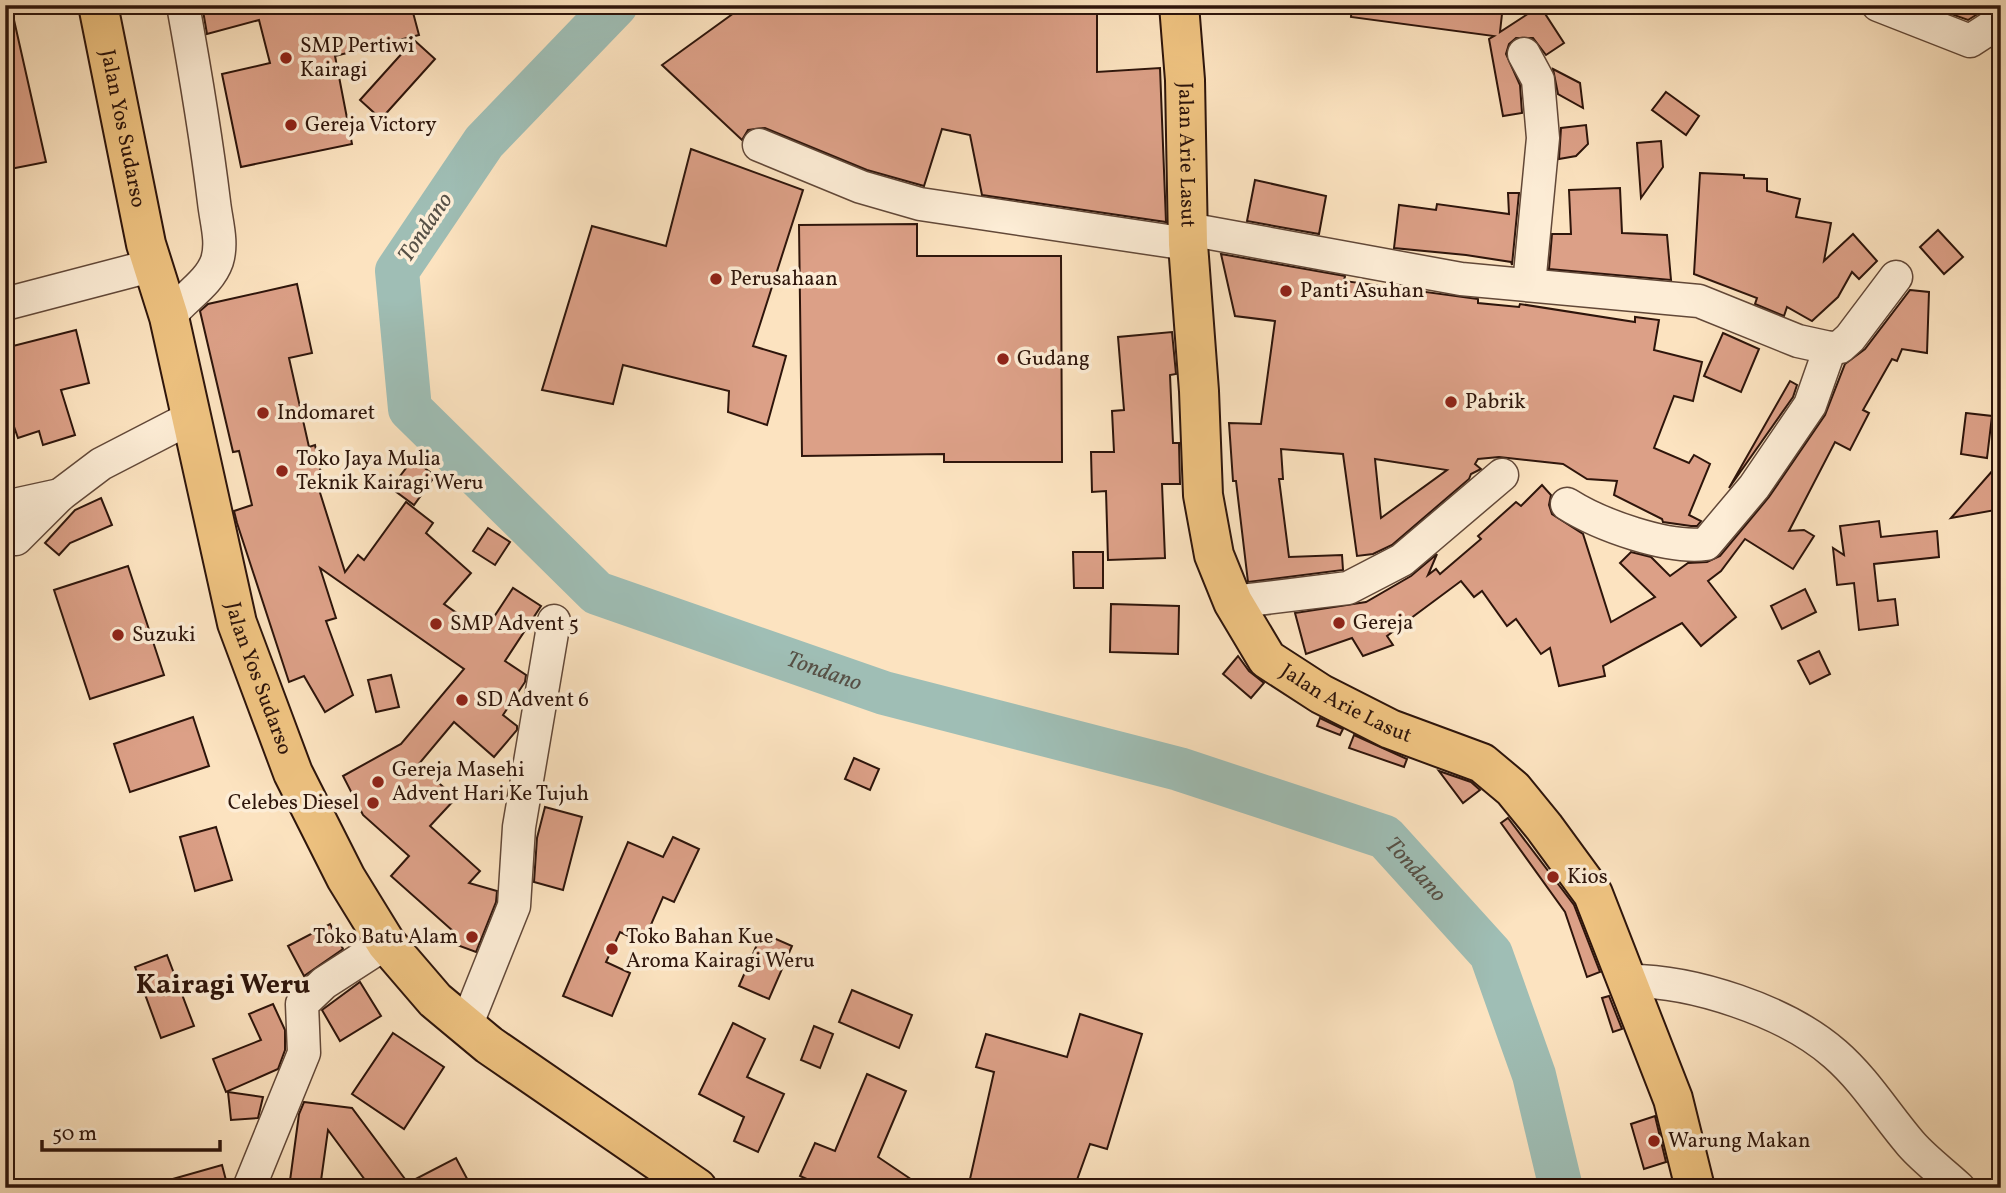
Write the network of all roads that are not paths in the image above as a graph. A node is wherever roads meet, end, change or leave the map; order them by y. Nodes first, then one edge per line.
1 (98, 5) edge
2 (183, 5) edge
3 (1179, 5) edge
4 (1878, 5) edge
5 (2001, 20) edge
6 (1524, 54) dead end
7 (760, 145) dead end
8 (1188, 237) junction
9 (154, 265) junction
10 (1896, 277) dead end
11 (1530, 285) junction
12 (5, 304) edge
13 (169, 317) junction
14 (1830, 348) junction
15 (190, 418) junction
16 (1502, 475) dead end
17 (60, 495) junction
18 (1567, 504) dead end
19 (5, 507) edge
20 (5, 538) edge
21 (1233, 602) junction
22 (554, 621) dead end
23 (386, 943) junction
24 (1627, 981) junction
25 (466, 1026) junction
26 (679, 1182) edge
27 (249, 1188) edge
28 (1695, 1188) edge
29 (1959, 1188) edge

1 - 9 main road, Jalan Yos Sudarso
2 - 13 street
3 - 8 main road, Jalan Arie Lasut
4 - 5 street
6 - 11 street
7 - 8 street
8 - 11 street
8 - 21 main road, Jalan Arie Lasut
9 - 12 street
9 - 13 main road, Jalan Yos Sudarso
10 - 14 street
11 - 14 street
13 - 15 main road, Jalan Yos Sudarso
14 - 18 street
15 - 17 street
15 - 23 main road, Jalan Yos Sudarso
16 - 21 street
17 - 19 street
17 - 20 street
21 - 24 main road, Jalan Arie Lasut
22 - 25 street
23 - 25 main road, Jalan Yos Sudarso
23 - 27 street
24 - 28 main road, Jalan Arie Lasut
24 - 29 street
25 - 26 main road, Jalan Yos Sudarso

